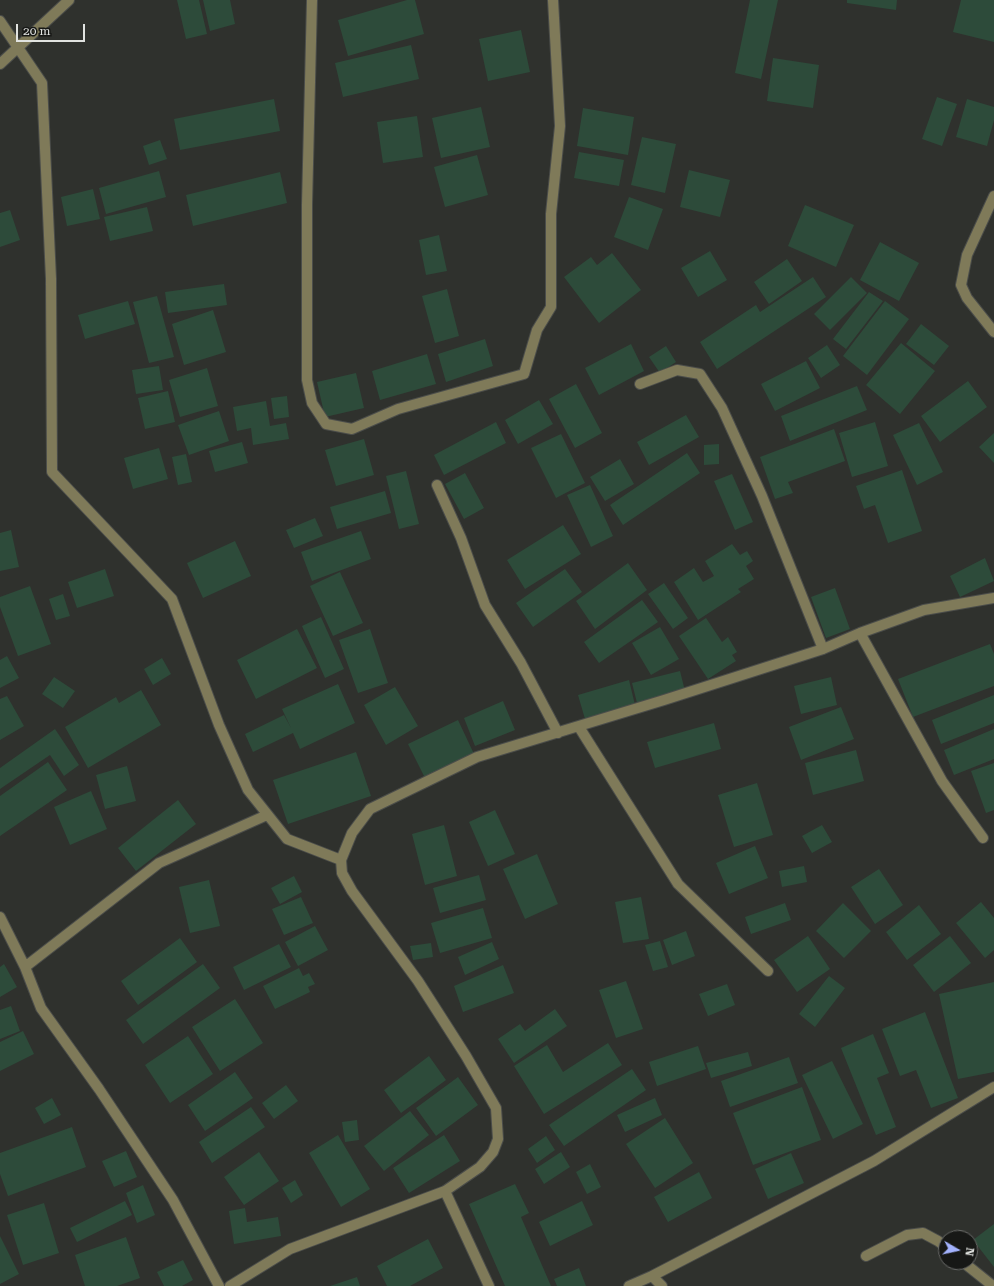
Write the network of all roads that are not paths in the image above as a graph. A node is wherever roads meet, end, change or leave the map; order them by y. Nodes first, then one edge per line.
1 (69, 0) edge
2 (312, 0) edge
3 (553, 0) edge
4 (0, 21) edge
5 (18, 48) junction
6 (0, 64) edge
7 (994, 196) edge
8 (994, 332) edge
9 (640, 384) dead end
10 (437, 485) dead end
11 (994, 598) edge
12 (860, 633) junction
13 (823, 649) junction
14 (579, 727) junction
15 (558, 733) junction
16 (267, 815) junction
17 (983, 838) dead end
18 (341, 860) junction
19 (0, 917) edge
20 (25, 967) junction
21 (768, 971) dead end
22 (994, 1088) edge
23 (445, 1190) junction
24 (938, 1241) edge
25 (866, 1256) dead end
26 (973, 1270) edge
27 (652, 1276) junction
28 (219, 1286) edge
29 (230, 1286) edge
30 (489, 1286) edge
31 (629, 1286) edge
32 (662, 1286) edge
33 (993, 1286) edge

1 - 5 street
2 - 3 street
4 - 5 street
5 - 6 street
5 - 16 street
7 - 8 street
9 - 13 street
10 - 15 street
11 - 12 street
12 - 13 street
12 - 17 street
13 - 14 street
14 - 15 street
14 - 21 street
15 - 18 street
16 - 18 street
16 - 20 street
18 - 23 street
19 - 20 street
20 - 28 street
22 - 27 street
23 - 29 street
23 - 30 street
24 - 25 street
26 - 33 street
27 - 31 street
27 - 32 street

